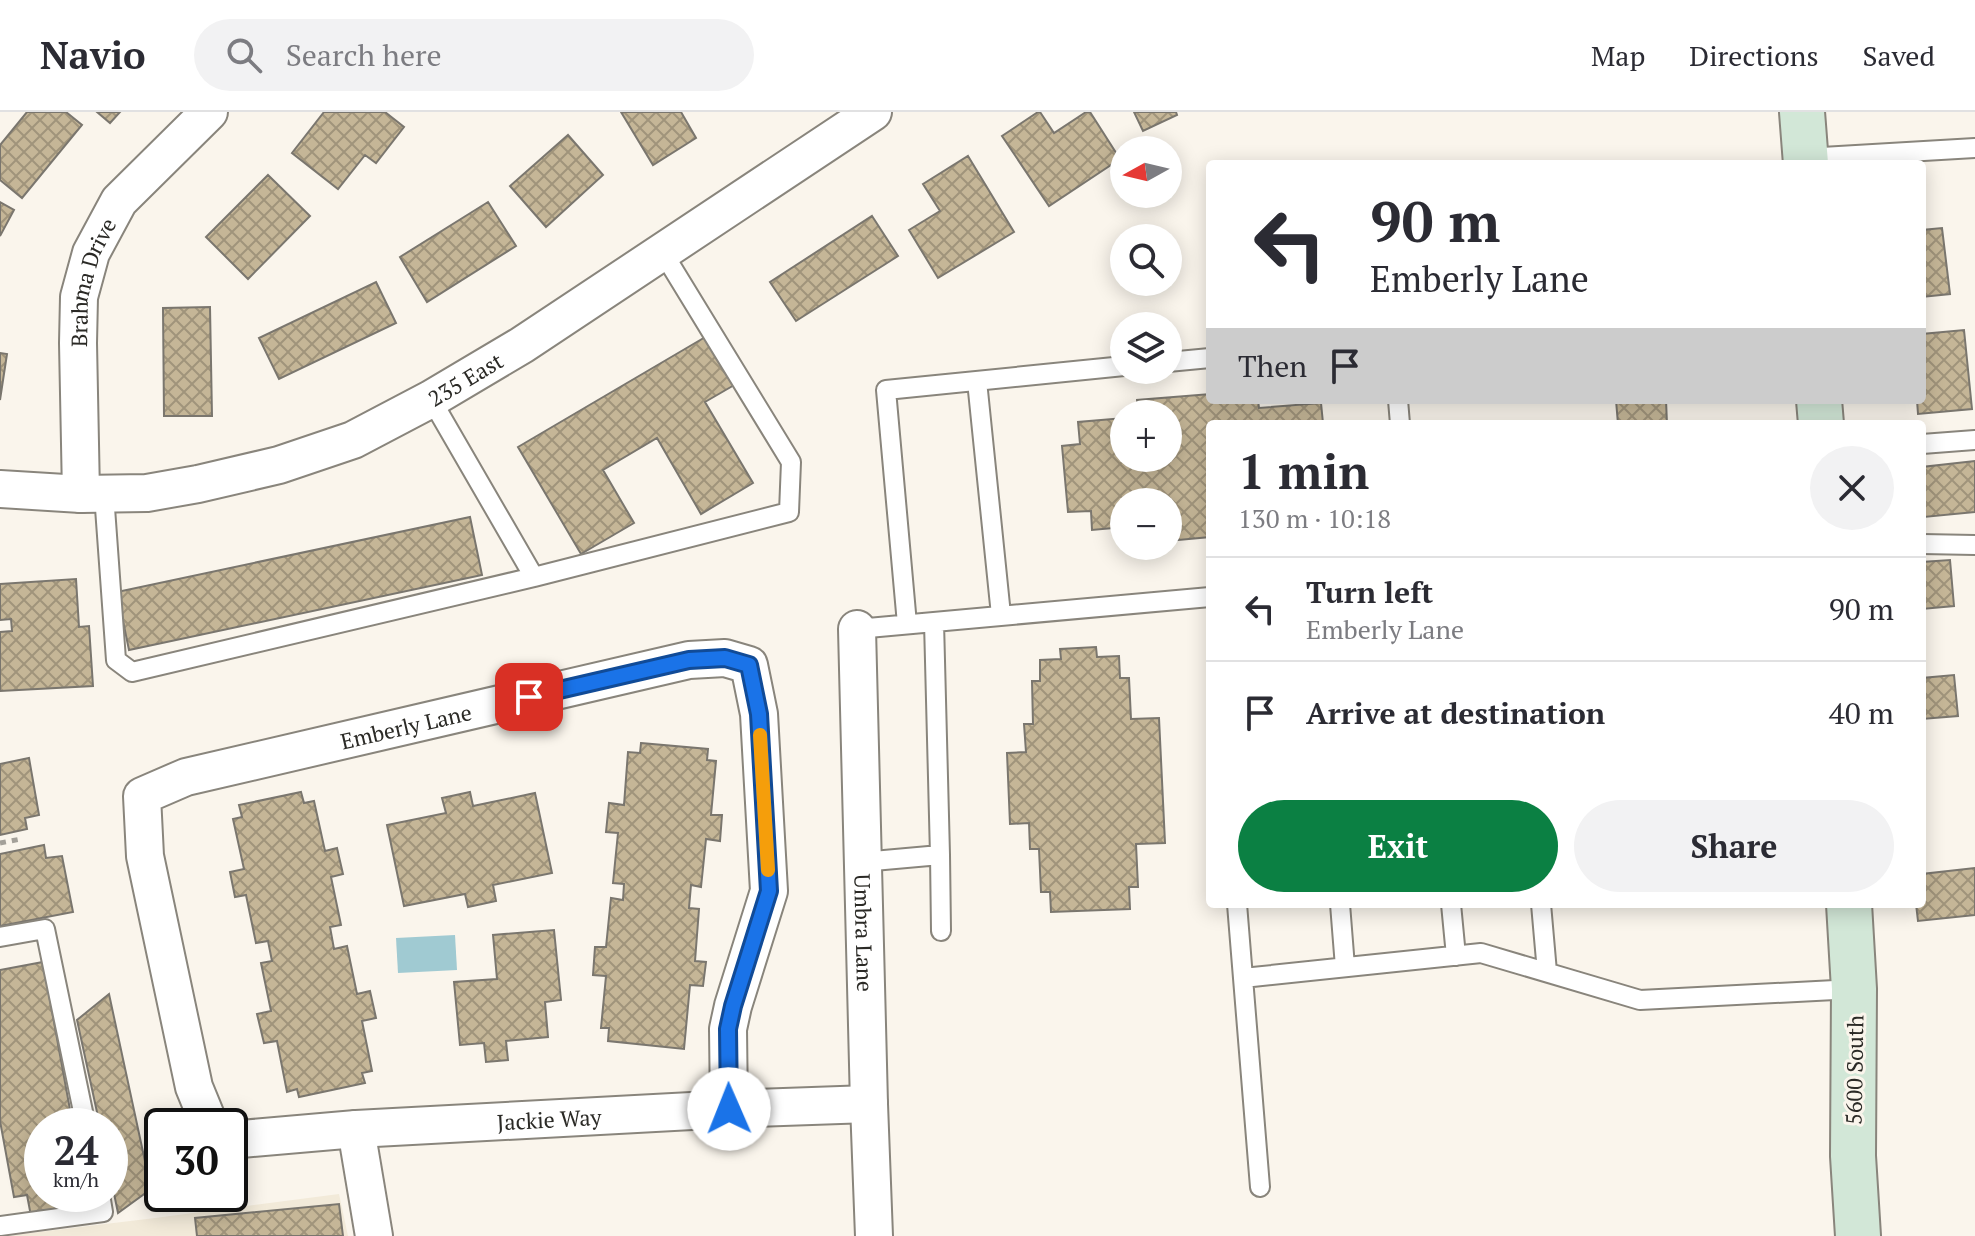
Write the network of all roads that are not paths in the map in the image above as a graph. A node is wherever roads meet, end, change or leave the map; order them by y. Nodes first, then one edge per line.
1 (209, 112) edge
2 (873, 112) edge
3 (1802, 112) edge
4 (1975, 148) edge
5 (1805, 160) edge
6 (1818, 160) edge
7 (662, 251) junction
8 (1206, 358) edge
9 (1182, 361) edge
10 (1110, 367) edge
11 (977, 381) junction
12 (431, 399) junction
13 (1975, 440) edge
14 (1926, 444) edge
15 (0, 489) edge
16 (92, 494) junction
17 (1926, 544) edge
18 (1975, 545) edge
19 (534, 577) junction
20 (1206, 597) edge
21 (1001, 615) junction
22 (934, 622) junction
23 (907, 624) junction
24 (857, 629) joint
25 (940, 855) junction
26 (862, 862) junction
27 (1237, 908) edge
28 (1340, 908) edge
29 (1451, 908) edge
30 (1541, 908) edge
31 (1849, 908) edge
32 (941, 931) dead end
33 (0, 937) edge
34 (1456, 956) junction
35 (1345, 967) junction
36 (1547, 972) junction
37 (1243, 978) junction
38 (1854, 989) junction
39 (869, 1104) junction
40 (82, 1108) edge
41 (203, 1108) edge
42 (729, 1109) junction
43 (356, 1129) junction
44 (248, 1138) edge
45 (1260, 1187) dead end
46 (103, 1212) edge
47 (0, 1226) edge
48 (374, 1236) edge
49 (874, 1236) edge
50 (1858, 1236) edge

1 - 16 street, Brahma Drive
2 - 7 street, 235 East
3 - 5 street
4 - 6 lane
7 - 12 street, 235 East
7 - 19 lane
8 - 9 lane
10 - 11 lane
11 - 21 lane
11 - 23 lane
12 - 16 street, 235 East
12 - 19 lane
13 - 14 lane
15 - 16 street, 235 East
16 - 19 lane
17 - 18 lane
20 - 21 lane
21 - 22 lane
22 - 23 lane
22 - 25 lane
23 - 24 lane
24 - 26 street, Umbra Lane
25 - 26 lane
25 - 32 lane
26 - 39 street, Umbra Lane
27 - 37 lane
28 - 35 lane
29 - 34 lane
30 - 36 lane
31 - 38 street, 5600 South
33 - 40 lane
34 - 35 lane
34 - 36 lane
35 - 37 lane
36 - 38 lane
37 - 45 lane
38 - 50 street, 5600 South
39 - 42 street, Jackie Way
39 - 49 street, Umbra Lane
41 - 42 street, Emberly Lane
42 - 43 street, Jackie Way
43 - 44 street, Jackie Way
43 - 48 street
46 - 47 lane

